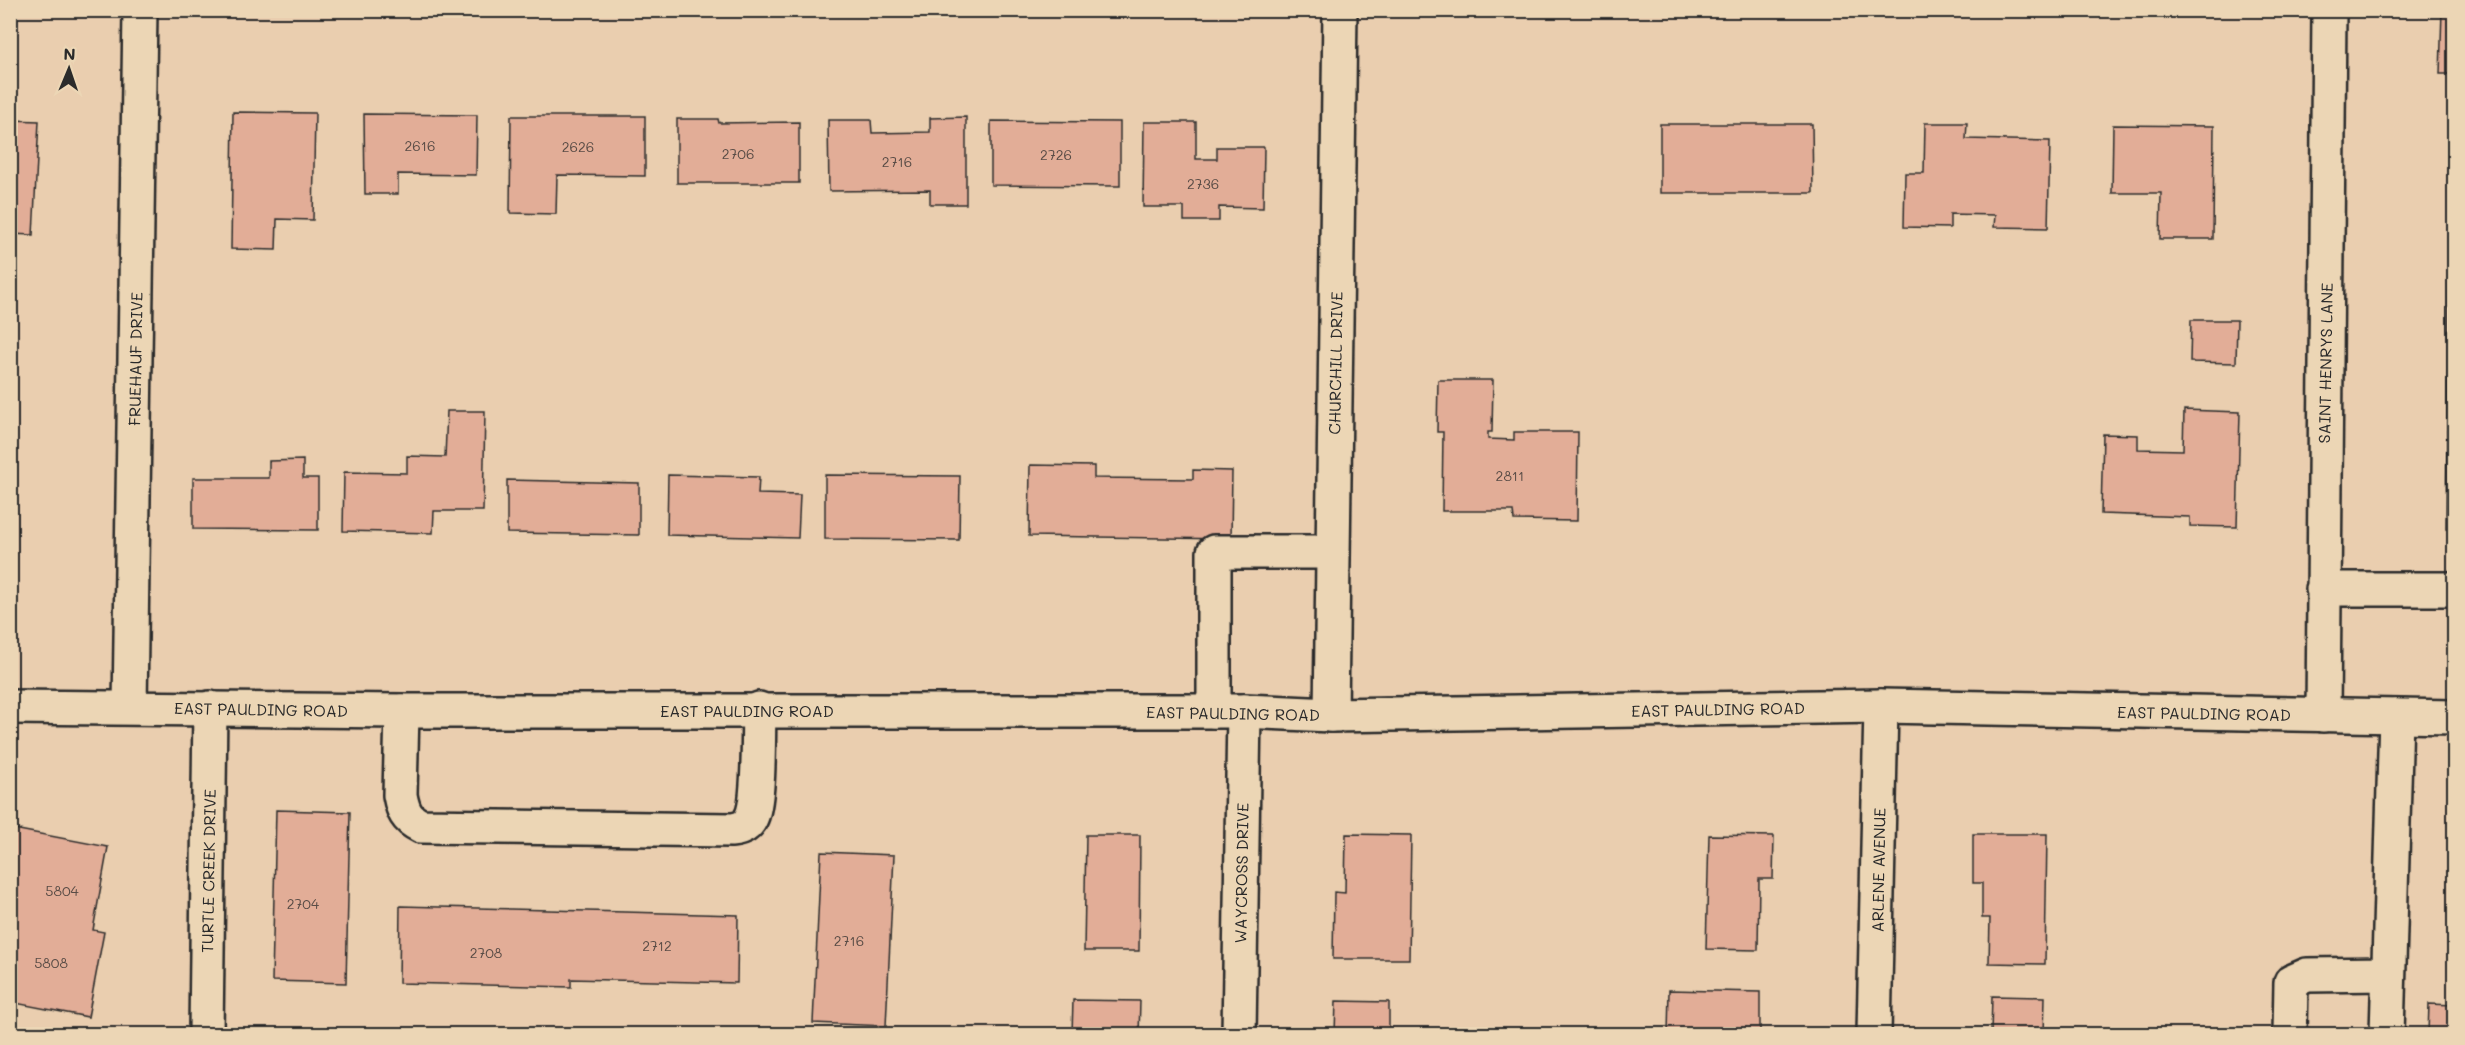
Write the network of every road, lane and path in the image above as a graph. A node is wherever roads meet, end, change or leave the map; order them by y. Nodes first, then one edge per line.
1 (140, 10) edge
2 (1340, 10) edge
3 (2329, 10) edge
4 (1333, 552) junction
5 (2323, 589) junction
6 (2454, 589) edge
7 (1881, 706) junction
8 (10, 707) edge
9 (130, 707) junction
10 (210, 708) junction
11 (759, 709) junction
12 (402, 711) junction
13 (1229, 711) junction
14 (1331, 715) junction
15 (2323, 715) junction
16 (2396, 716) junction
17 (2454, 717) edge
18 (2388, 974) junction
19 (206, 1035) edge
20 (1239, 1035) edge
21 (1874, 1035) edge
22 (2290, 1035) edge
23 (2387, 1035) edge

1 - 9 street, FRUEHAUF DRIVE
2 - 4 street, CHURCHILL DRIVE
3 - 5 street, SAINT HENRYS LANE
4 - 13 street, WAYCROSS DRIVE
4 - 14 street, CHURCHILL DRIVE
5 - 6 street
5 - 15 street, SAINT HENRYS LANE
7 - 14 street, EAST PAULDING ROAD
7 - 15 street, EAST PAULDING ROAD
7 - 21 street, ARLENE AVENUE
8 - 9 street, EAST PAULDING ROAD
9 - 10 street, EAST PAULDING ROAD
10 - 12 street, EAST PAULDING ROAD
10 - 19 street, TURTLE CREEK DRIVE
11 - 12 street, EAST PAULDING ROAD
11 - 12 street
11 - 13 street, EAST PAULDING ROAD
13 - 14 street, EAST PAULDING ROAD
13 - 20 street, WAYCROSS DRIVE
15 - 16 street, EAST PAULDING ROAD
16 - 17 street, EAST PAULDING ROAD
16 - 18 street
18 - 22 street
18 - 23 street

